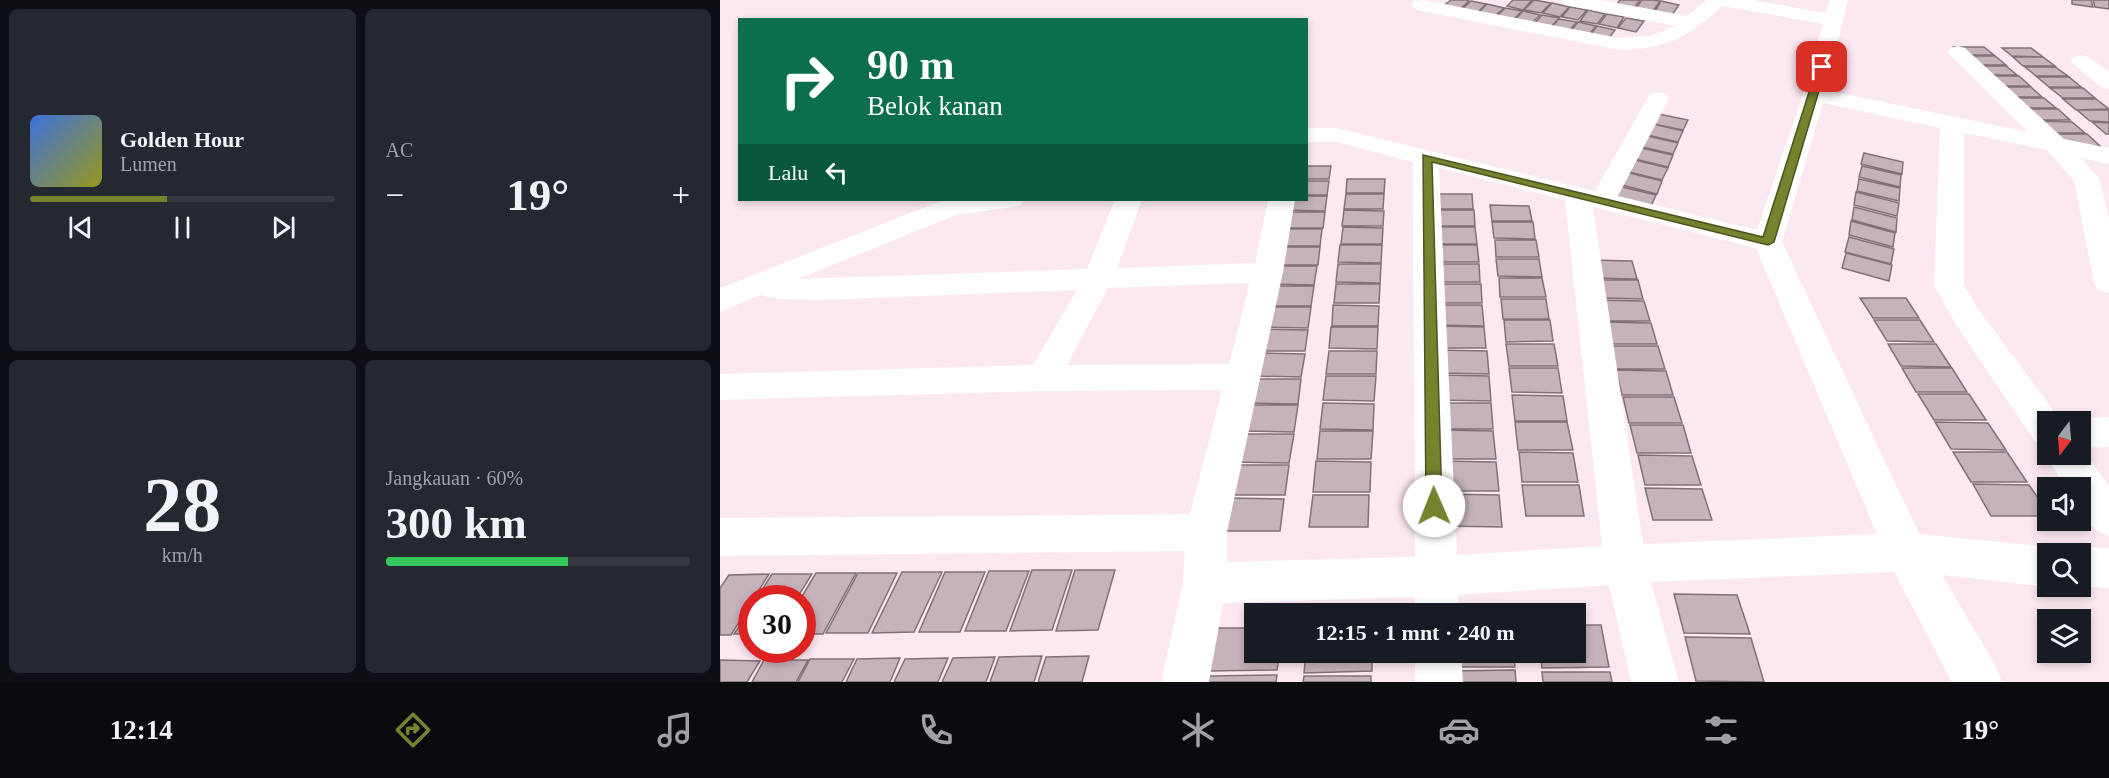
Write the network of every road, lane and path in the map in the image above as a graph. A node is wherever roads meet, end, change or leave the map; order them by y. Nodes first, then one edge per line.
1 (1570, 0) edge
2 (1717, 0) edge
3 (1721, 0) edge
4 (1839, 0) edge
5 (1421, 5) dead end
6 (1692, 23) junction
7 (1832, 29) junction
8 (1958, 52) dead end
9 (2109, 61) edge
10 (1818, 80) junction
11 (2109, 82) edge
12 (1658, 99) dead end
13 (1952, 122) junction
14 (1308, 135) edge
15 (2055, 144) junction
16 (2109, 156) edge
17 (1426, 157) junction
18 (1590, 197) junction
19 (1002, 201) edge
20 (1128, 201) edge
21 (1282, 201) edge
22 (1768, 242) junction
23 (1268, 272) junction
24 (1098, 279) junction
25 (2109, 283) edge
26 (757, 284) junction
27 (720, 301) edge
28 (1244, 376) junction
29 (1043, 378) junction
30 (720, 387) edge
31 (2037, 416) edge
32 (2109, 432) edge
33 (2091, 433) edge
34 (2072, 465) edge
35 (2109, 517) edge
36 (1206, 532) junction
37 (720, 537) edge
38 (1906, 552) junction
39 (1624, 564) junction
40 (2037, 566) edge
41 (2091, 567) edge
42 (2109, 568) edge
43 (1204, 583) junction
44 (1436, 595) edge
45 (1438, 663) edge
46 (1185, 682) edge
47 (1438, 682) edge
48 (1655, 682) edge
49 (1978, 682) edge

1 - 6 street
2 - 6 street
3 - 7 street
4 - 7 street
5 - 6 street
7 - 10 street
8 - 15 street
9 - 11 street
10 - 13 street
10 - 22 street
12 - 18 street
13 - 15 street
13 - 31 street
14 - 17 street
15 - 16 street
15 - 25 street
17 - 18 street
17 - 44 street
18 - 22 street
18 - 39 street
19 - 26 street
20 - 24 street
21 - 23 street
22 - 38 street
23 - 24 street
23 - 28 street
24 - 26 street
24 - 29 street
26 - 27 street
28 - 29 street
28 - 36 street
29 - 30 street
32 - 33 street
34 - 35 street
36 - 37 street
36 - 43 street
38 - 39 street
38 - 40 street
38 - 49 street
39 - 44 street
39 - 48 street
41 - 42 street
43 - 44 street
43 - 46 street
45 - 47 street

